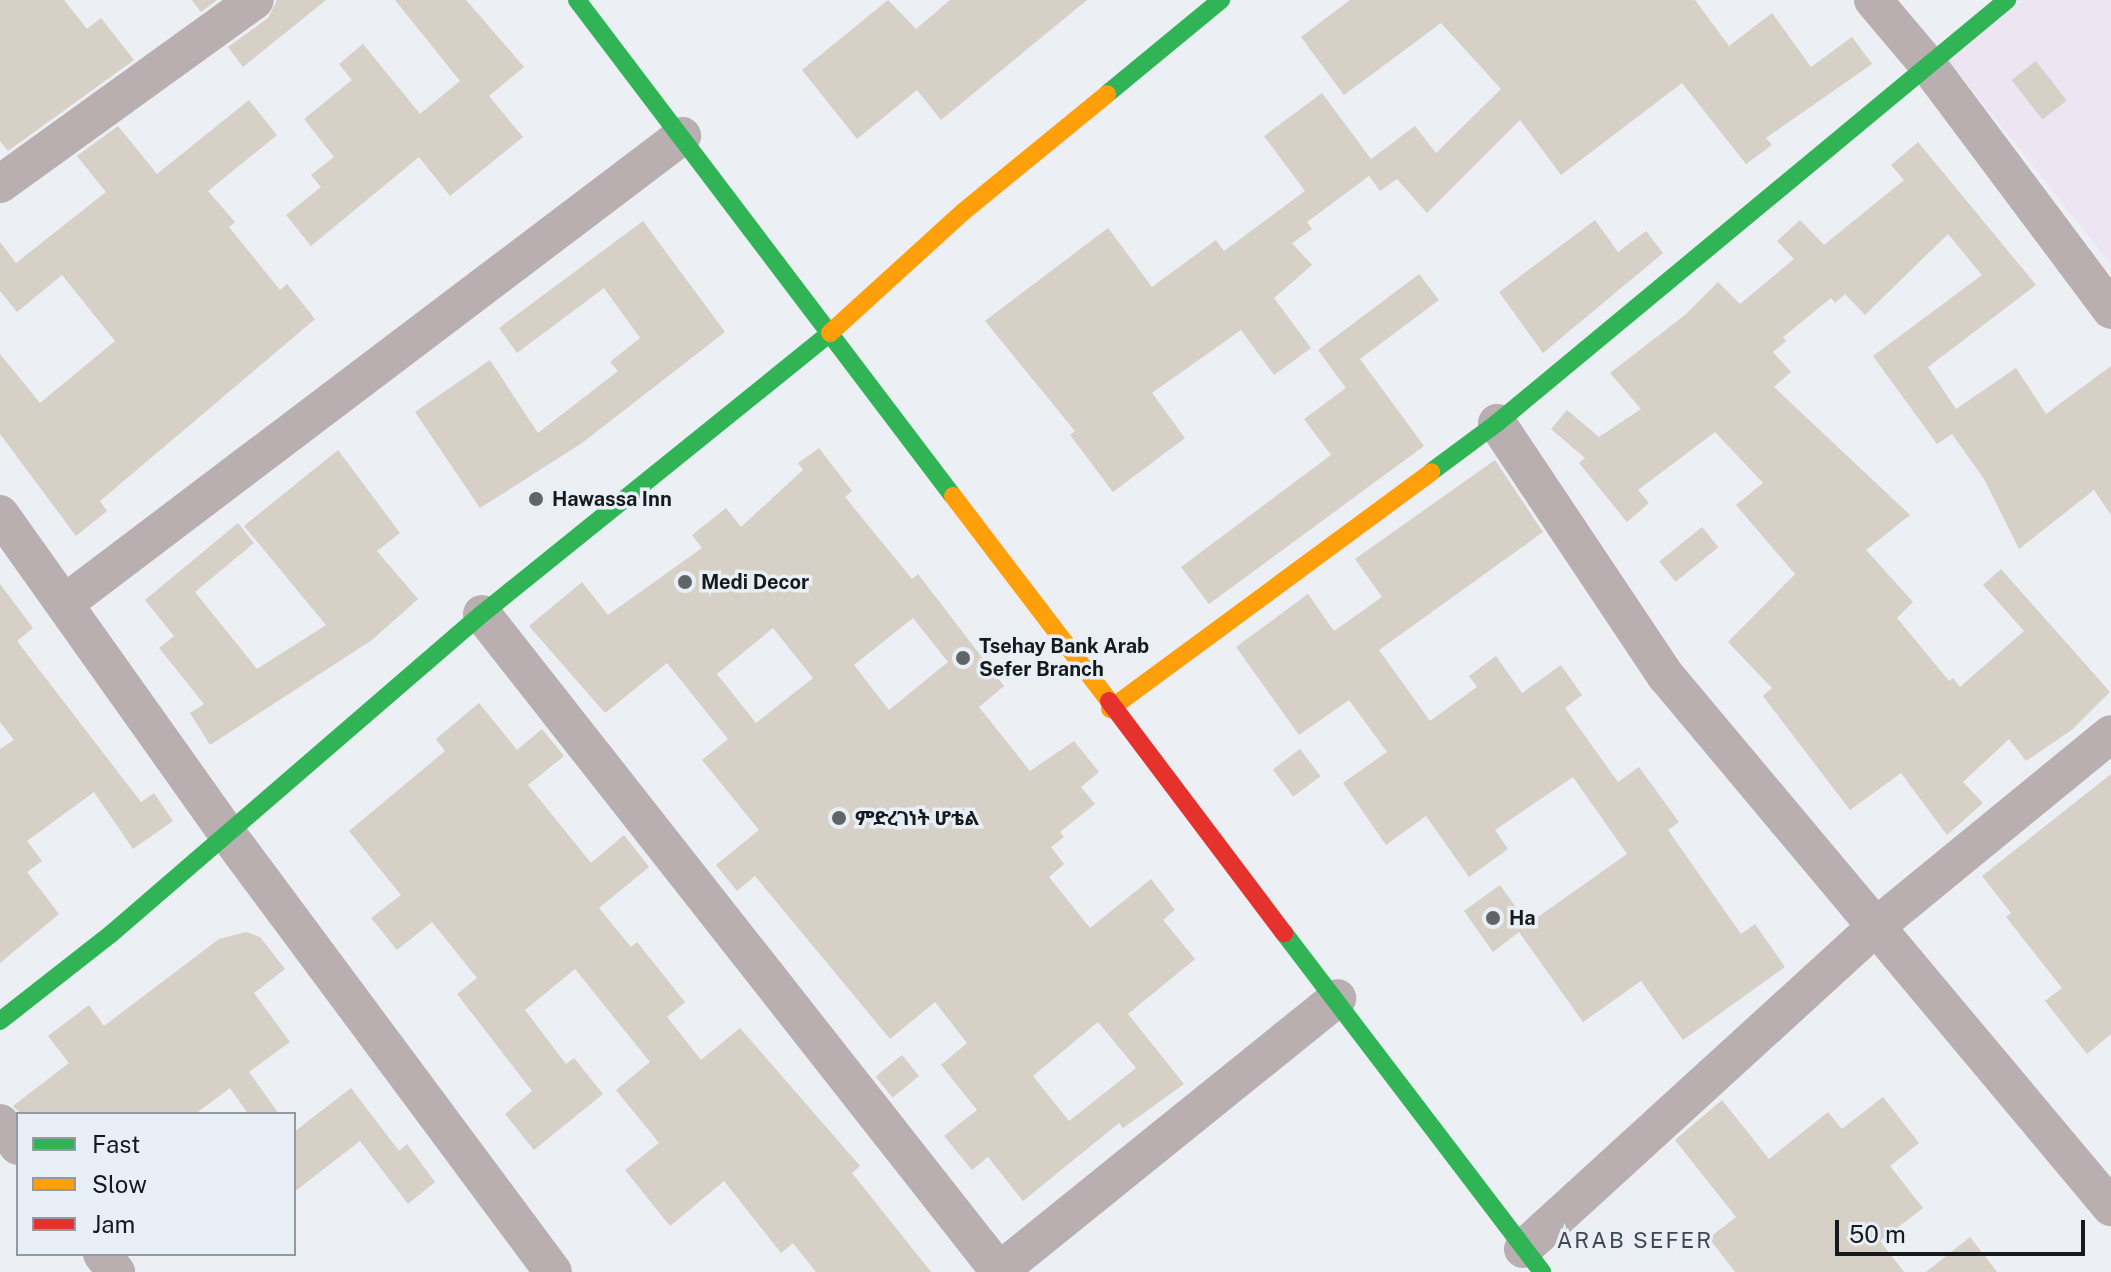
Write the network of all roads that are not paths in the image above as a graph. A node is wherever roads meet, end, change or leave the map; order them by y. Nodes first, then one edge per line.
1 (255, 0) edge
2 (577, 0) edge
3 (1221, 0) edge
4 (1873, 0) edge
5 (2007, 0) edge
6 (1928, 65) junction
7 (682, 136) junction
8 (0, 184) edge
9 (2111, 310) edge
10 (829, 334) junction
11 (1497, 423) junction
12 (0, 514) edge
13 (65, 603) junction
14 (482, 614) junction
15 (1110, 709) junction
16 (2111, 734) edge
17 (226, 832) junction
18 (1874, 928) junction
19 (1337, 998) junction
20 (0, 1021) edge
21 (0, 1123) edge
22 (16, 1143) edge
23 (2111, 1207) edge
24 (104, 1256) edge
25 (1532, 1260) edge
26 (116, 1272) edge
27 (553, 1272) edge
28 (998, 1272) edge

1 - 8 street
2 - 7 street
3 - 10 street
4 - 6 street
5 - 6 street
6 - 9 street
6 - 11 street
7 - 10 street
7 - 13 street
10 - 14 street
10 - 15 street
11 - 15 street
11 - 18 street
12 - 13 street
13 - 17 street
14 - 17 street
14 - 28 street
15 - 19 street
16 - 18 street
17 - 20 street
17 - 27 street
18 - 23 street
18 - 25 street
19 - 25 street
19 - 28 street
21 - 22 street
24 - 26 street

